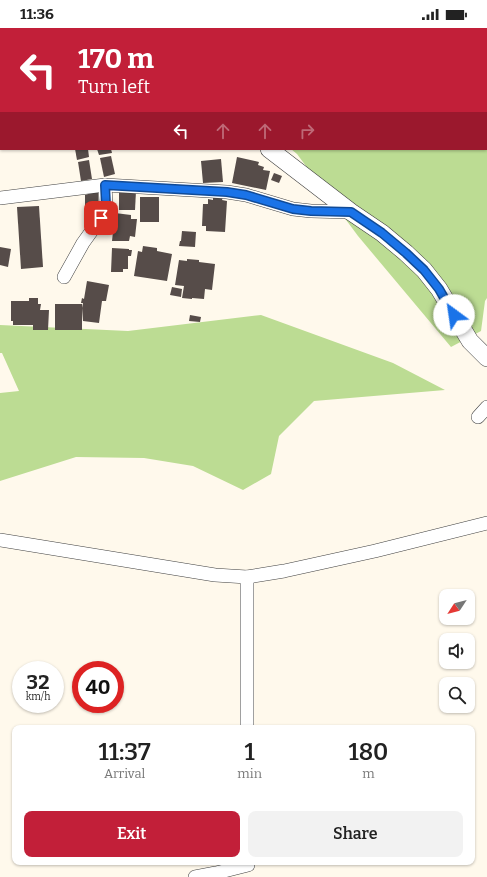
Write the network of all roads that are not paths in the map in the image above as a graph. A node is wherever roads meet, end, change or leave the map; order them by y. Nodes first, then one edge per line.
1 (270, 150) edge
2 (105, 185) junction
3 (0, 198) edge
4 (351, 212) junction
5 (64, 276) dead end
6 (487, 358) edge
7 (487, 523) edge
8 (0, 540) edge
9 (247, 577) junction
10 (247, 725) edge
11 (248, 865) edge
12 (195, 877) edge

1 - 4 street
2 - 3 street
2 - 4 street
2 - 5 street
4 - 6 street
7 - 9 street
8 - 9 street
9 - 10 street
11 - 12 street

